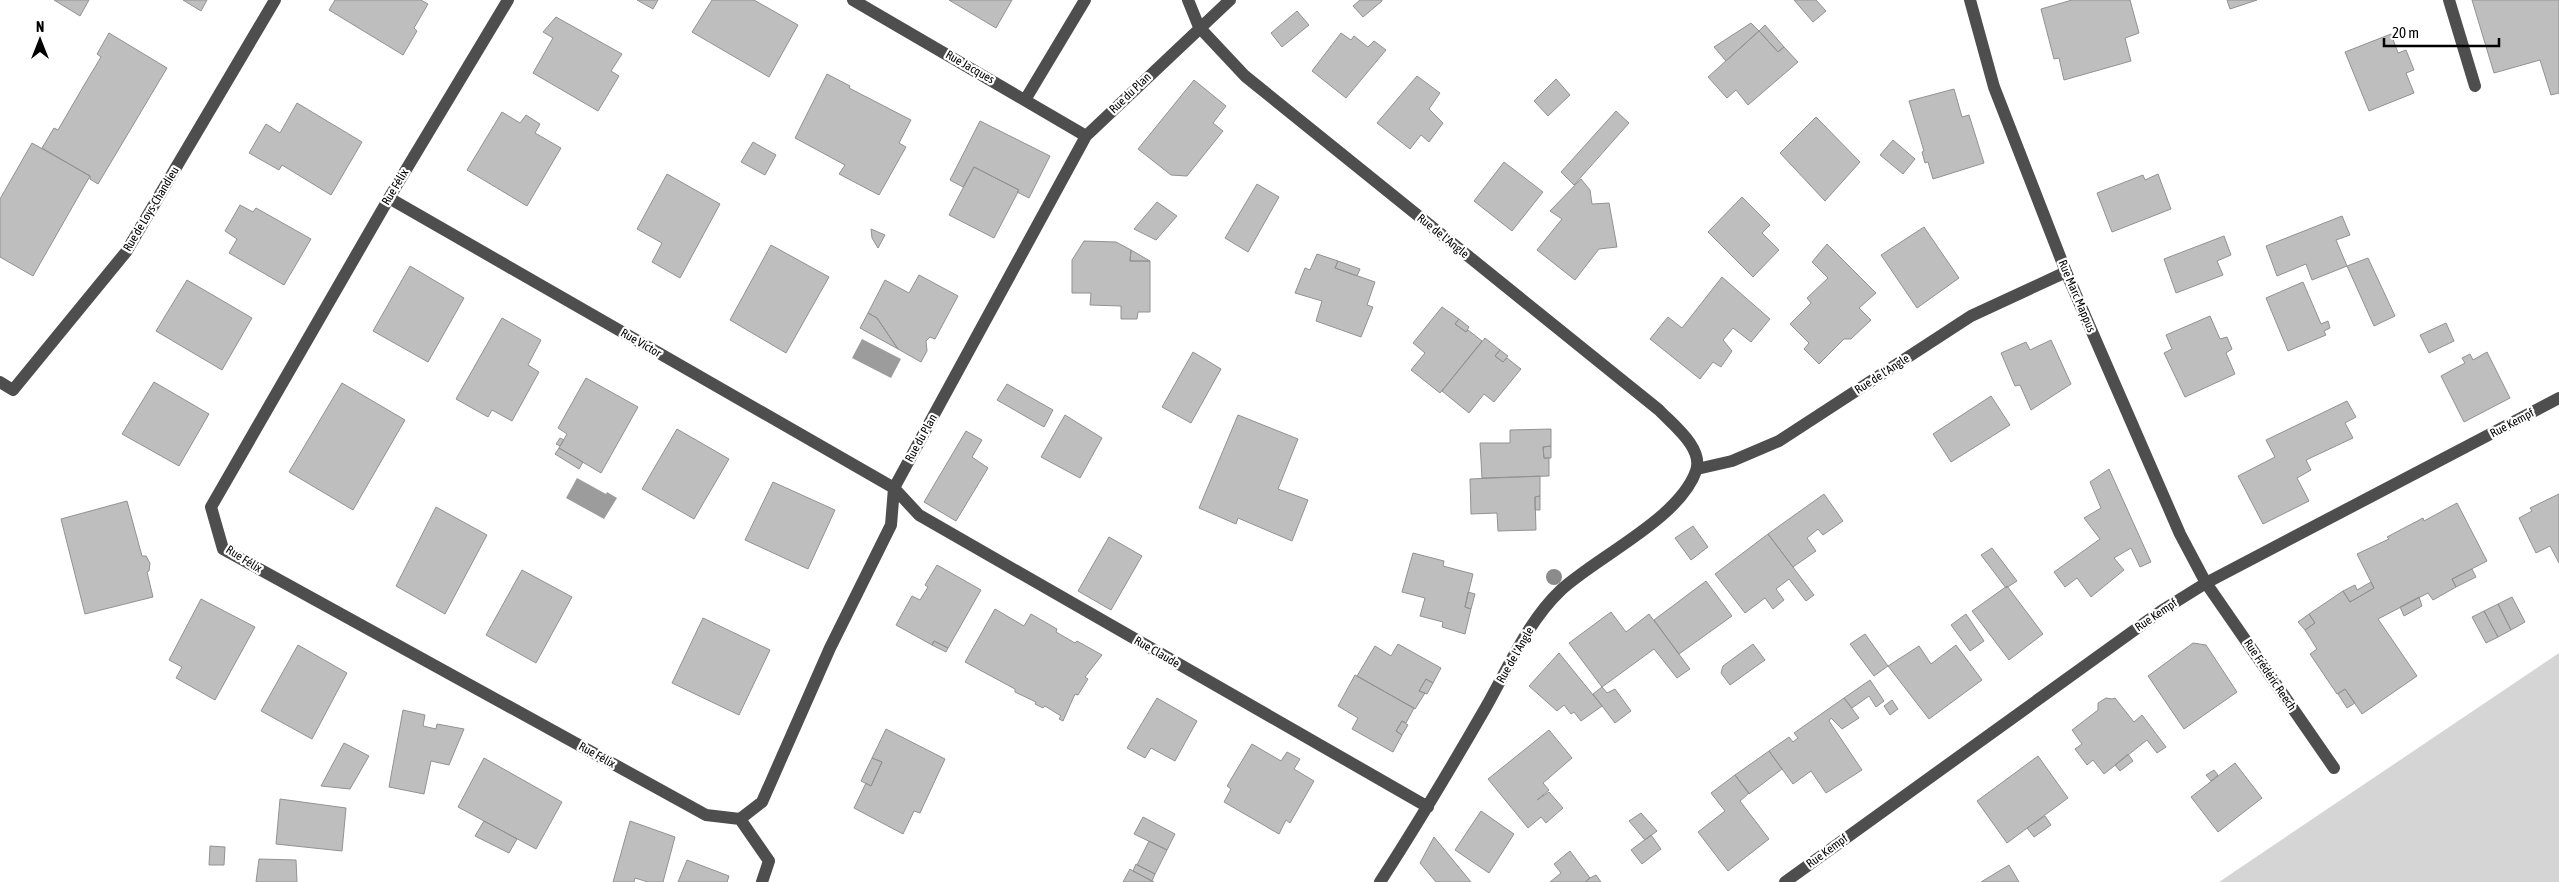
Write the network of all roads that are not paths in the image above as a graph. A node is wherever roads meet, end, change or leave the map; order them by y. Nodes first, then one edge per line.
1 (275, 0) edge
2 (508, 0) edge
3 (853, 0) edge
4 (1085, 0) edge
5 (1188, 0) edge
6 (1230, 0) edge
7 (1970, 0) edge
8 (2449, 0) edge
9 (1199, 27) junction
10 (2475, 86) dead end
11 (1025, 100) junction
12 (1086, 136) junction
13 (389, 198) junction
14 (2066, 272) junction
15 (0, 382) edge
16 (2559, 398) edge
17 (1697, 470) junction
18 (894, 488) junction
19 (2206, 582) junction
20 (2334, 768) dead end
21 (1428, 807) junction
22 (740, 819) junction
23 (762, 882) edge
24 (1380, 882) edge
25 (1785, 882) edge

1 - 15 street, Rue de Loys-Chandieu
2 - 13 street, Rue Félix
3 - 11 street, Rue Jacques
4 - 11 street
5 - 9 street, Rue de l'Angle
6 - 9 street, Rue du Plan
7 - 14 street, Rue Marc Mappus
8 - 10 street
9 - 12 street, Rue du Plan
9 - 17 street, Rue de l'Angle
11 - 12 street, Rue Jacques
12 - 18 street, Rue du Plan
13 - 18 street, Rue Victor
13 - 22 street, Rue Félix
14 - 17 street, Rue de l'Angle
14 - 19 street, Rue Marc Mappus
16 - 19 street, Rue Kempf
17 - 21 street, Rue de l'Angle
18 - 21 street, Rue Claude
18 - 22 street, Rue du Plan
19 - 20 street, Rue Frédéric Reech
19 - 25 street, Rue Kempf
21 - 24 street, Rue de l'Angle
22 - 23 street

